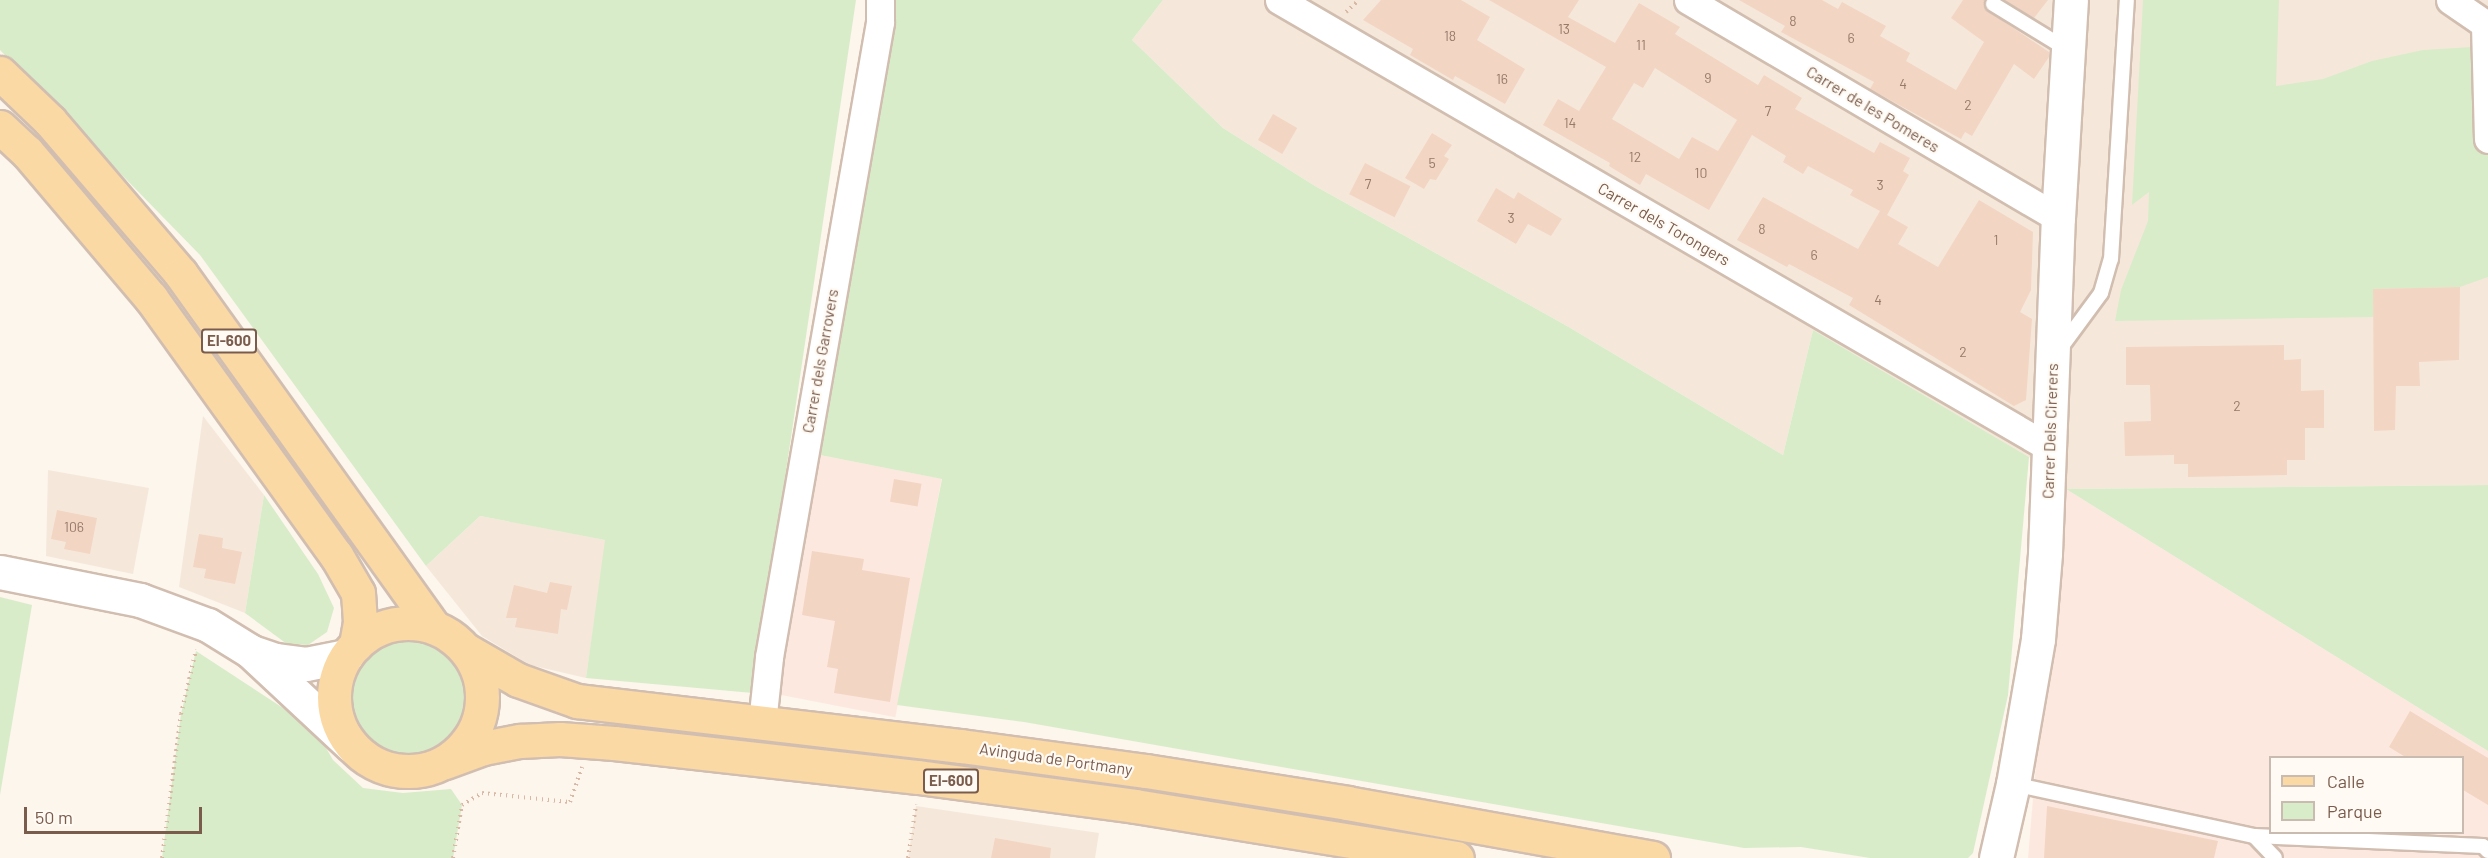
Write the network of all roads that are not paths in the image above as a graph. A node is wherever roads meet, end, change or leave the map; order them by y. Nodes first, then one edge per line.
1 (880, 0) edge
2 (1279, 0) edge
3 (1688, 0) edge
4 (2071, 0) edge
5 (2127, 0) edge
6 (2450, 0) edge
7 (1993, 4) dead end
8 (2487, 25) edge
9 (2068, 51) junction
10 (0, 74) edge
11 (0, 127) edge
12 (2488, 139) edge
13 (2058, 218) junction
14 (2053, 358) junction
15 (2050, 448) junction
16 (0, 572) edge
17 (434, 627) junction
18 (351, 650) junction
19 (466, 650) junction
20 (250, 651) junction
21 (762, 723) junction
22 (352, 746) junction
23 (445, 762) junction
24 (2013, 784) junction
25 (2254, 836) junction
26 (2488, 851) edge
27 (1457, 858) edge
28 (1653, 858) edge
29 (1996, 858) edge
30 (2275, 858) edge

1 - 21 street, Carrer dels Garrovers
2 - 15 street, Carrer dels Torongers
3 - 13 street, Carrer de les Pomeres
4 - 9 street, Carrer Dels Cirerers
5 - 14 lane
6 - 8 street
7 - 9 lane
8 - 12 street
9 - 13 street, Carrer Dels Cirerers
10 - 17 main road, EI-600
11 - 18 main road, EI-600
13 - 14 street, Carrer Dels Cirerers
14 - 15 street, Carrer Dels Cirerers
15 - 24 street, Carrer Dels Cirerers
16 - 20 street
17 - 18 main road, EI-600
17 - 19 main road, EI-600
18 - 20 street
18 - 22 main road, EI-600
19 - 21 main road, Avinguda de Portmany / EI-600
19 - 23 main road, EI-600
20 - 22 street
21 - 28 main road, Avinguda de Portmany / EI-600
22 - 23 main road, EI-600
23 - 27 main road, EI-600
24 - 25 lane
24 - 29 street, Carrer Dels Cirerers
25 - 26 lane
25 - 30 lane

